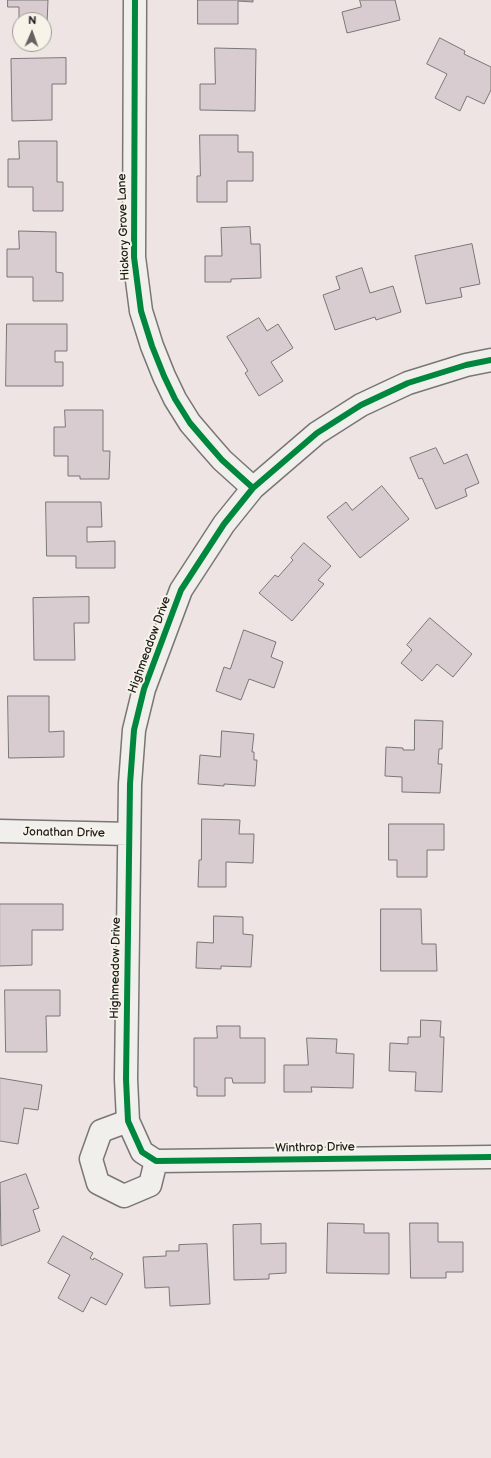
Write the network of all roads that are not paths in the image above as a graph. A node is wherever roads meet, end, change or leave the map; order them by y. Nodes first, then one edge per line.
1 (135, 0) edge
2 (491, 360) edge
3 (253, 488) junction
4 (0, 831) edge
5 (129, 834) junction
6 (128, 1121) junction
7 (149, 1156) junction
8 (491, 1157) edge

1 - 3 street, Hickory Grove Lane
2 - 3 street, Highmeadow Drive
3 - 5 street, Highmeadow Drive
4 - 5 street, Jonathan Drive
5 - 6 street, Highmeadow Drive
6 - 7 street, Highmeadow Drive
6 - 7 street
7 - 8 street, Winthrop Drive

